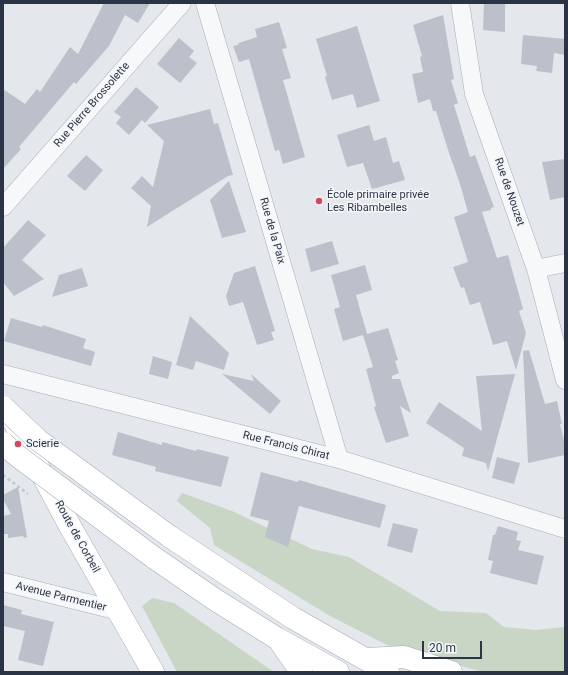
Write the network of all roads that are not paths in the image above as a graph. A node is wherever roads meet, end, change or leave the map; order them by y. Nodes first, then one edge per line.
1 (182, 3) edge
2 (205, 3) edge
3 (460, 3) edge
4 (3, 207) edge
5 (565, 263) edge
6 (536, 269) junction
7 (3, 374) edge
8 (565, 380) edge
9 (3, 401) edge
10 (3, 407) edge
11 (3, 443) edge
12 (339, 459) junction
13 (565, 529) edge
14 (3, 582) edge
15 (119, 611) junction
16 (278, 639) junction
17 (367, 659) junction
18 (153, 672) edge
19 (301, 672) edge
20 (338, 672) edge
21 (388, 672) edge
22 (451, 672) edge

1 - 4 street, Rue Pierre Brossolette
2 - 12 street, Rue de la Paix
3 - 6 street, Rue de Nouzet
5 - 6 street
6 - 8 street, Rue de Nouzet
7 - 12 street, Rue Francis Chirat
9 - 15 main road, Route de Corbeil
10 - 17 main road, bridge
11 - 16 main road, bridge
12 - 13 street, Rue Francis Chirat
14 - 15 street, Avenue Parmentier
15 - 18 main road, Route de Corbeil
16 - 19 main road
16 - 20 main road
17 - 21 main road
17 - 22 main road

